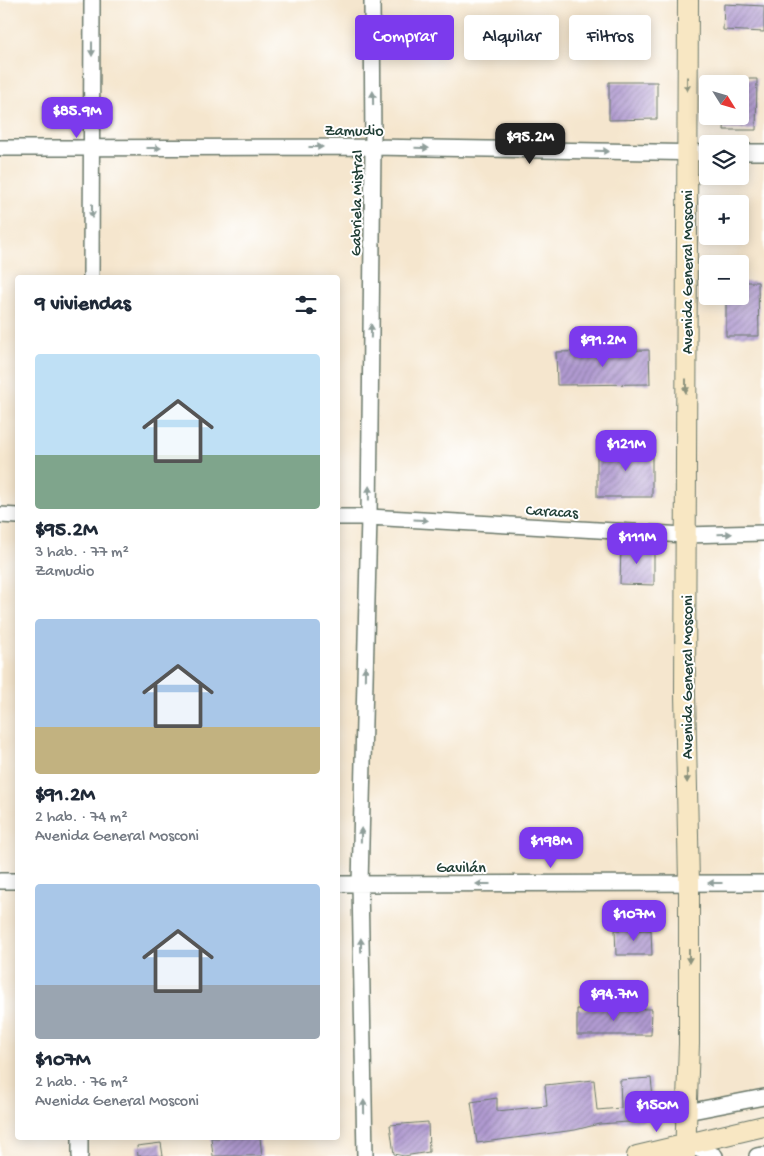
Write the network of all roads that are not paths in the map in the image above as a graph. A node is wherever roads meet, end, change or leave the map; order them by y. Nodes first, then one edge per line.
1 (92, 0) edge
2 (372, 0) edge
3 (688, 0) edge
4 (373, 147) junction
5 (0, 148) edge
6 (92, 148) junction
7 (749, 152) edge
8 (764, 152) edge
9 (687, 153) junction
10 (699, 153) edge
11 (91, 275) edge
12 (0, 516) edge
13 (15, 516) edge
14 (340, 517) edge
15 (369, 517) junction
16 (764, 533) edge
17 (685, 535) junction
18 (0, 881) edge
19 (15, 881) edge
20 (764, 883) edge
21 (340, 884) edge
22 (360, 884) junction
23 (689, 884) junction
24 (764, 1097) edge
25 (687, 1112) junction
26 (764, 1126) edge
27 (80, 1140) edge
28 (686, 1150) edge
29 (764, 1155) edge
30 (80, 1156) edge
31 (365, 1156) edge
32 (637, 1156) edge
33 (715, 1156) edge
34 (757, 1156) edge

1 -> 6 street
4 -> 2 street, Gabriela Mistral
3 -> 9 main road, Avenida General Mosconi
6 -> 4 street, Zamudio
4 -> 9 street, Zamudio
15 -> 4 street, Gabriela Mistral
5 - 6 street, Zamudio
6 -> 11 street
7 - 8 street
9 - 10 street, Zamudio
9 -> 17 main road, Avenida General Mosconi
12 - 13 street
14 - 15 street, Caracas
15 -> 17 street, Caracas
22 -> 15 street, Gabriela Mistral
17 -> 16 street, Caracas
17 -> 23 main road, Avenida General Mosconi
18 - 19 street
20 -> 23 street, Gavilán
21 - 22 street, Gavilán
23 -> 22 street, Gavilán
31 -> 22 street, Gabriela Mistral
23 -> 25 main road, Avenida General Mosconi
24 - 25 street
25 - 28 main road, Avenida General Mosconi
26 - 28 main road
27 - 30 street
28 - 32 main road
28 - 33 street
29 - 34 street

